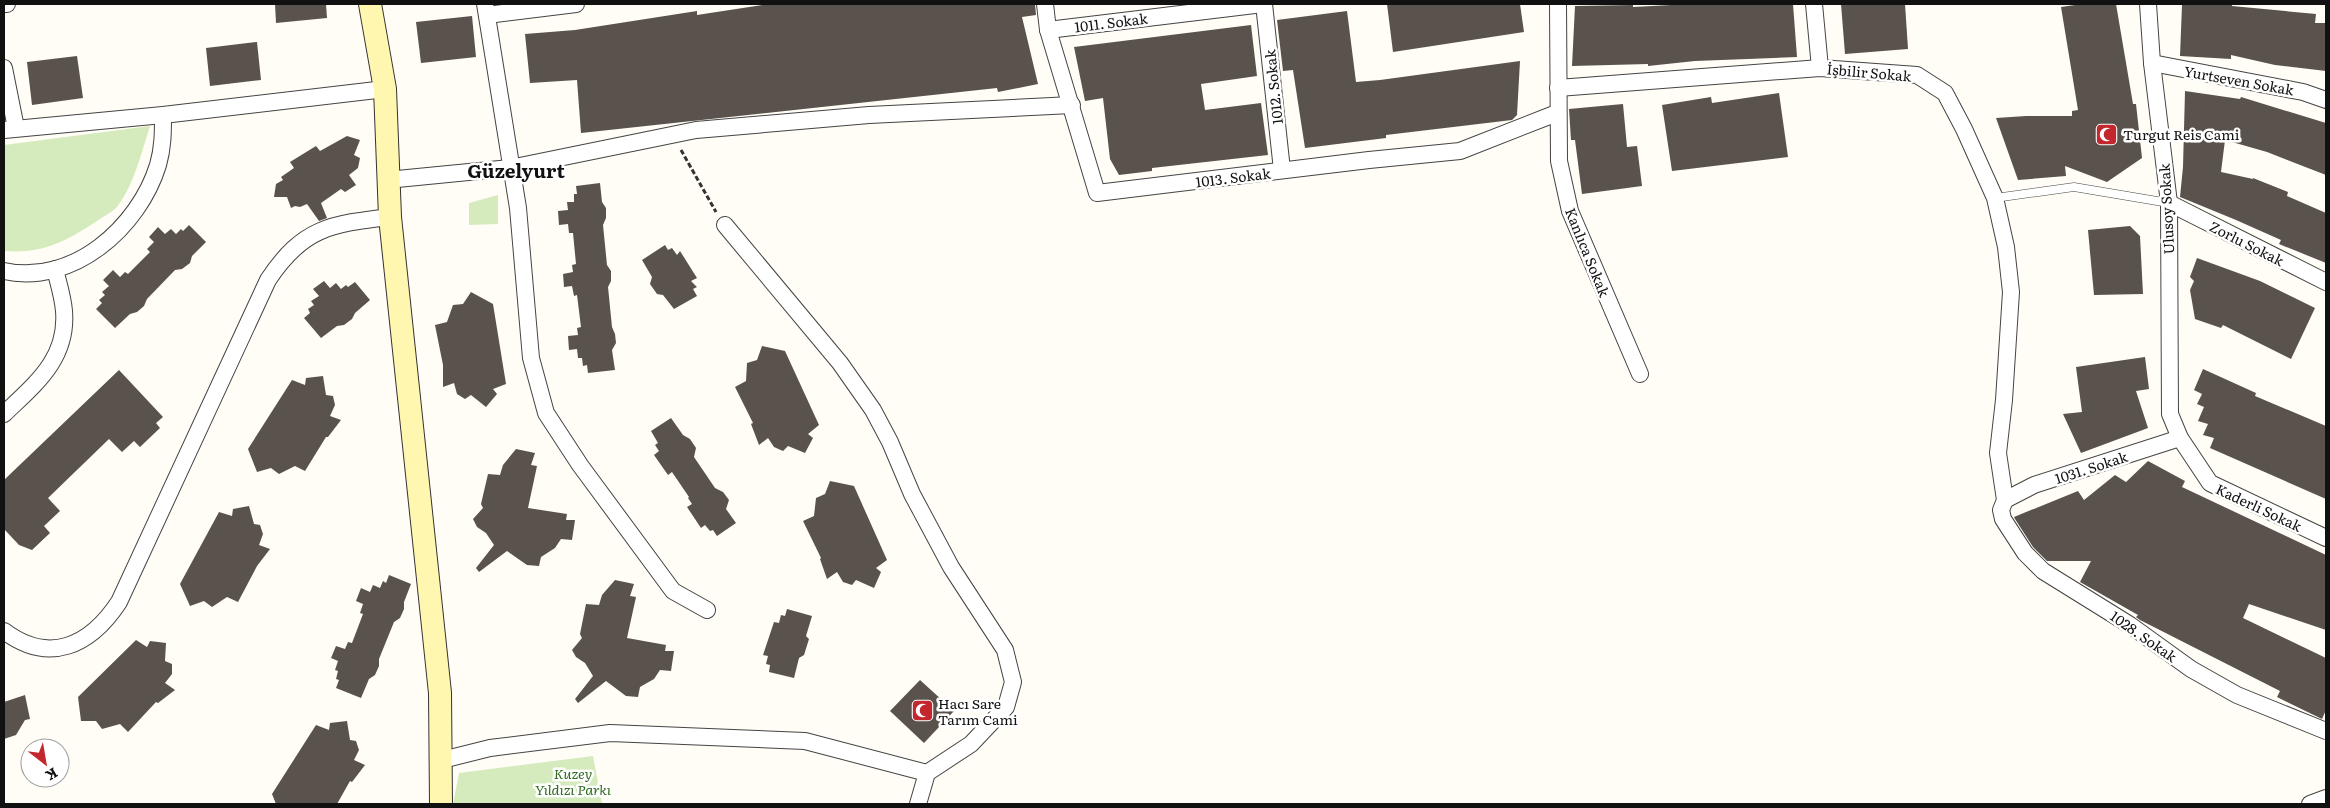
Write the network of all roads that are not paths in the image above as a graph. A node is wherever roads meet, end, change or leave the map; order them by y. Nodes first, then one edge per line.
1 (370, 4) edge
2 (576, 4) edge
3 (1045, 4) edge
4 (1264, 4) edge
5 (1558, 4) edge
6 (1814, 4) edge
7 (2148, 4) edge
8 (486, 10) edge
9 (1048, 30) junction
10 (2152, 63) junction
11 (4, 68) edge
12 (1820, 68) junction
13 (1558, 88) junction
14 (385, 89) junction
15 (2326, 100) edge
16 (1072, 105) junction
17 (1557, 112) junction
18 (163, 115) junction
19 (10, 129) edge
20 (510, 168) junction
21 (1282, 170) junction
22 (387, 180) junction
23 (1995, 198) junction
24 (2169, 203) junction
25 (390, 217) junction
26 (725, 225) road end
27 (56, 269) junction
28 (4, 271) edge
29 (2326, 282) edge
30 (2007, 341) joint
31 (1640, 374) dead end
32 (4, 414) edge
33 (2170, 414) joint
34 (2180, 438) junction
35 (2005, 500) junction
36 (2326, 538) edge
37 (707, 610) dead end
38 (4, 631) edge
39 (2326, 731) edge
40 (442, 760) junction
41 (927, 773) junction
42 (2326, 798) edge
43 (440, 804) edge
44 (918, 804) edge
45 (2310, 804) edge

1 - 14 street
2 - 8 street
3 - 9 street, 1013. Sokak
4 - 9 street, 1011. Sokak
4 - 21 street, 1012. Sokak
5 - 13 street, Kanlıca Sokak
6 - 12 street
7 - 10 street, Ulusoy Sokak
8 - 20 street
9 - 16 street, 1013. Sokak
10 - 15 street, Yurtseven Sokak
10 - 24 street, Ulusoy Sokak
11 - 19 street
12 - 13 street, İşbilir Sokak
12 - 23 street, İşbilir Sokak
13 - 17 street, Kanlıca Sokak
14 - 18 street
14 - 22 street
16 - 20 street
16 - 21 street, 1013. Sokak
17 - 21 street, 1013. Sokak
17 - 31 street, Kanlıca Sokak
18 - 19 street
18 - 27 street
20 - 22 street
20 - 37 street
22 - 25 street
23 - 24 lane
23 - 30 street, İşbilir Sokak
24 - 29 street, Zorlu Sokak
24 - 33 street, Ulusoy Sokak
25 - 38 street
25 - 40 street
26 - 41 street
27 - 28 street
27 - 32 street
30 - 35 street, 1028. Sokak
33 - 34 street, Kaderli Sokak
34 - 35 street, 1031. Sokak
34 - 36 street, Kaderli Sokak
35 - 39 street, 1028. Sokak
40 - 41 street
40 - 43 street
41 - 44 street
42 - 45 street

